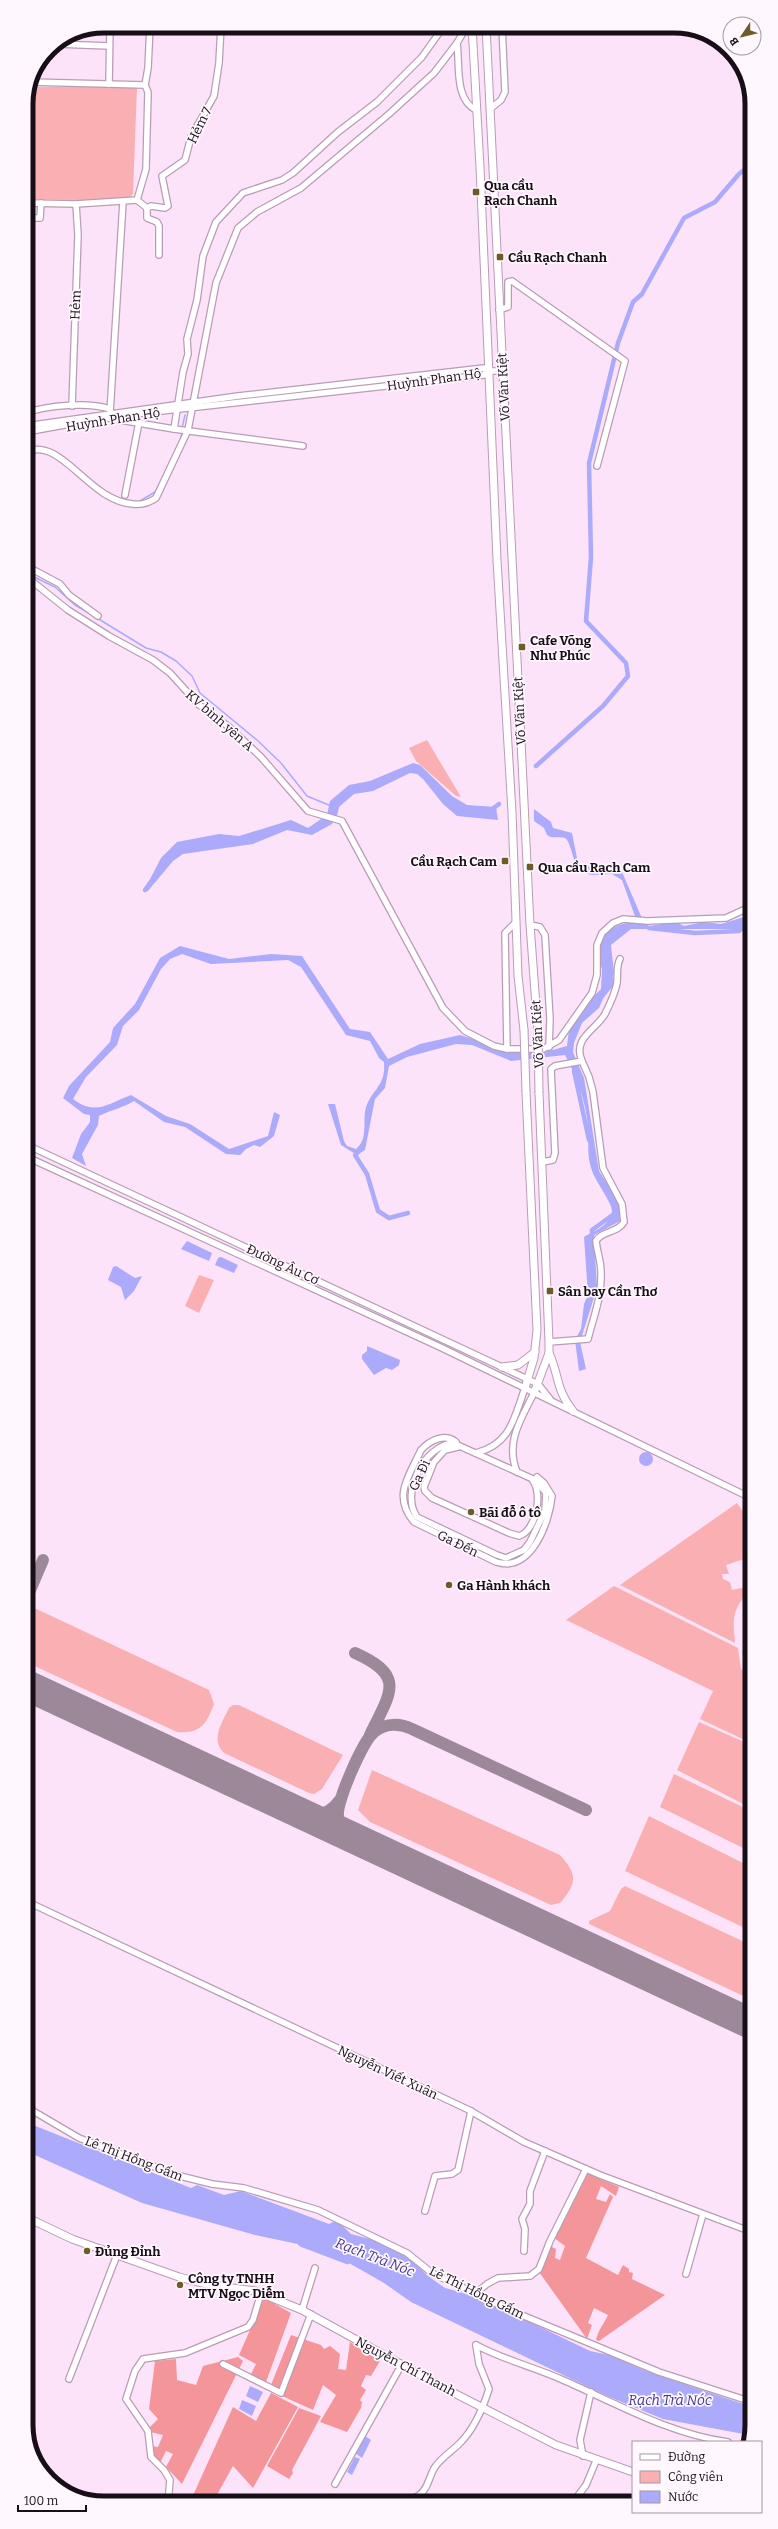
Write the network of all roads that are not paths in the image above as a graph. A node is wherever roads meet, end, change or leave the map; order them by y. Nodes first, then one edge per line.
1 (110, 33) edge
2 (150, 33) edge
3 (220, 33) edge
4 (439, 33) edge
5 (463, 33) edge
6 (472, 33) edge
7 (486, 33) edge
8 (502, 33) edge
9 (457, 43) junction
10 (66, 44) edge
11 (109, 46) junction
12 (36, 82) edge
13 (109, 84) junction
14 (145, 85) junction
15 (490, 109) junction
16 (476, 110) junction
17 (137, 200) junction
18 (33, 202) edge
19 (123, 202) junction
20 (41, 203) junction
21 (76, 204) junction
22 (147, 208) junction
23 (33, 218) edge
24 (160, 255) dead end
25 (499, 310) junction
26 (488, 371) junction
27 (502, 371) junction
28 (193, 402) junction
29 (72, 406) junction
30 (179, 407) junction
31 (192, 409) junction
32 (33, 411) edge
33 (109, 413) junction
34 (139, 422) junction
35 (33, 425) edge
36 (176, 429) junction
37 (33, 430) edge
38 (187, 430) junction
39 (303, 446) dead end
40 (33, 451) edge
41 (597, 466) dead end
42 (125, 495) dead end
43 (33, 576) edge
44 (33, 578) edge
45 (98, 616) dead end
46 (506, 706) junction
47 (519, 707) junction
48 (745, 910) edge
49 (516, 922) junction
50 (530, 925) junction
51 (620, 959) dead end
52 (549, 1047) junction
53 (507, 1049) junction
54 (580, 1061) junction
55 (33, 1148) edge
56 (33, 1160) edge
57 (542, 1162) junction
58 (544, 1200) junction
59 (531, 1201) junction
60 (444, 1340) junction
61 (549, 1342) junction
62 (440, 1347) junction
63 (536, 1348) junction
64 (549, 1353) junction
65 (502, 1368) junction
66 (528, 1379) junction
67 (538, 1384) junction
68 (525, 1388) junction
69 (534, 1393) junction
70 (551, 1400) junction
71 (573, 1411) junction
72 (461, 1447) junction
73 (476, 1453) junction
74 (518, 1472) junction
75 (529, 1477) junction
76 (745, 1495) edge
77 (33, 1904) edge
78 (33, 2111) edge
79 (471, 2111) junction
80 (545, 2151) junction
81 (586, 2169) junction
82 (425, 2211) dead end
83 (703, 2214) junction
84 (33, 2220) edge
85 (745, 2229) edge
86 (524, 2252) dead end
87 (117, 2255) junction
88 (315, 2268) dead end
89 (686, 2274) dead end
90 (258, 2292) junction
91 (475, 2294) junction
92 (302, 2310) junction
93 (311, 2314) junction
94 (223, 2364) dead end
95 (402, 2364) junction
96 (69, 2379) dead end
97 (591, 2392) junction
98 (745, 2400) edge
99 (483, 2406) junction
100 (723, 2441) edge
101 (580, 2455) junction
102 (596, 2461) junction
103 (632, 2472) edge
104 (335, 2484) dead end
105 (169, 2496) edge
106 (417, 2496) edge
107 (578, 2496) edge

1 - 11 street
2 - 14 street
3 - 22 street, Hẻm 7
4 - 30 street
5 - 9 street
6 - 16 main road, Võ Văn Kiệt
7 - 15 main road, Võ Văn Kiệt
8 - 15 street
9 - 16 street
9 - 28 street
10 - 11 street
11 - 13 street
12 - 13 street
13 - 14 street
14 - 17 street
15 - 25 main road, Võ Văn Kiệt
16 - 26 main road, Võ Văn Kiệt
17 - 19 street
17 - 22 street
18 - 20 street
19 - 21 street
19 - 33 street, Huỳnh Phan Hộ
20 - 21 street
20 - 23 street
21 - 29 street, Hẻm
22 - 24 street
25 - 27 main road, Võ Văn Kiệt
25 - 41 street
26 - 27 street
26 - 28 street, Huỳnh Phan Hộ
26 - 31 street, Huỳnh Phan Hộ
26 - 46 main road, Võ Văn Kiệt
27 - 47 main road, Võ Văn Kiệt
28 - 30 street, Huỳnh Phan Hộ
28 - 31 street
29 - 32 street
29 - 33 street
30 - 31 street, Huỳnh Phan Hộ
30 - 33 street, Huỳnh Phan Hộ
30 - 36 street
31 - 38 street
33 - 34 street
33 - 35 street, Huỳnh Phan Hộ
33 - 37 street, Huỳnh Phan Hộ
34 - 36 street
34 - 42 street
36 - 38 street
38 - 39 street
38 - 40 street
43 - 45 street
44 - 53 street, KV bình yên A
46 - 47 main road
46 - 49 main road, Võ Văn Kiệt
47 - 50 main road, Võ Văn Kiệt
48 - 52 street
49 - 53 street
49 - 59 main road, Võ Văn Kiệt, bridge
50 - 52 street
50 - 57 main road, Võ Văn Kiệt, bridge
51 - 54 street
52 - 53 street
54 - 57 street
54 - 61 street
55 - 60 street, Đường Âu Cơ
56 - 62 street, Đường Âu Cơ
57 - 58 main road, Võ Văn Kiệt
58 - 59 street
58 - 61 main road, Võ Văn Kiệt
59 - 63 main road, Võ Văn Kiệt
60 - 62 street
60 - 65 street, Đường Âu Cơ
61 - 64 main road, Võ Văn Kiệt
62 - 68 street, Đường Âu Cơ
63 - 65 main road
63 - 66 main road, Võ Văn Kiệt
64 - 67 main road, Võ Văn Kiệt
64 - 71 main road
65 - 66 street, Đường Âu Cơ
66 - 67 street, Đường Âu Cơ
66 - 68 main road, Võ Văn Kiệt
67 - 69 main road, Võ Văn Kiệt
67 - 70 street
68 - 69 street, Đường Âu Cơ
68 - 73 street
69 - 70 street, Đường Âu Cơ
69 - 74 street
70 - 71 street, Đường Âu Cơ
71 - 76 street, Đường Âu Cơ
72 - 73 street, Ga Đi
72 - 75 street
72 - 75 street, Ga Đi
73 - 74 street, Ga Đi
74 - 75 street, Ga Đi
77 - 79 street, Nguyễn Viết Xuân
78 - 91 street, Lê Thị Hồng Gấm
79 - 80 street, Nguyễn Viết Xuân
79 - 82 street
80 - 81 street, Nguyễn Viết Xuân
80 - 86 street
81 - 83 street, Nguyễn Viết Xuân
81 - 91 street
83 - 85 street, Nguyễn Viết Xuân
83 - 89 street
84 - 87 main road
87 - 90 main road, Nguyễn Chí Thanh
87 - 96 street
88 - 92 street
90 - 92 main road, Nguyễn Chí Thanh
90 - 105 street
91 - 98 street, Lê Thị Hồng Gấm
92 - 93 main road, Nguyễn Chí Thanh
93 - 94 street
93 - 95 main road, Nguyễn Chí Thanh
95 - 99 main road, Nguyễn Chí Thanh
95 - 104 street
97 - 99 street
97 - 100 street
97 - 101 street
99 - 101 main road, Nguyễn Chí Thanh
99 - 106 street
101 - 102 main road
102 - 103 main road
102 - 107 street

